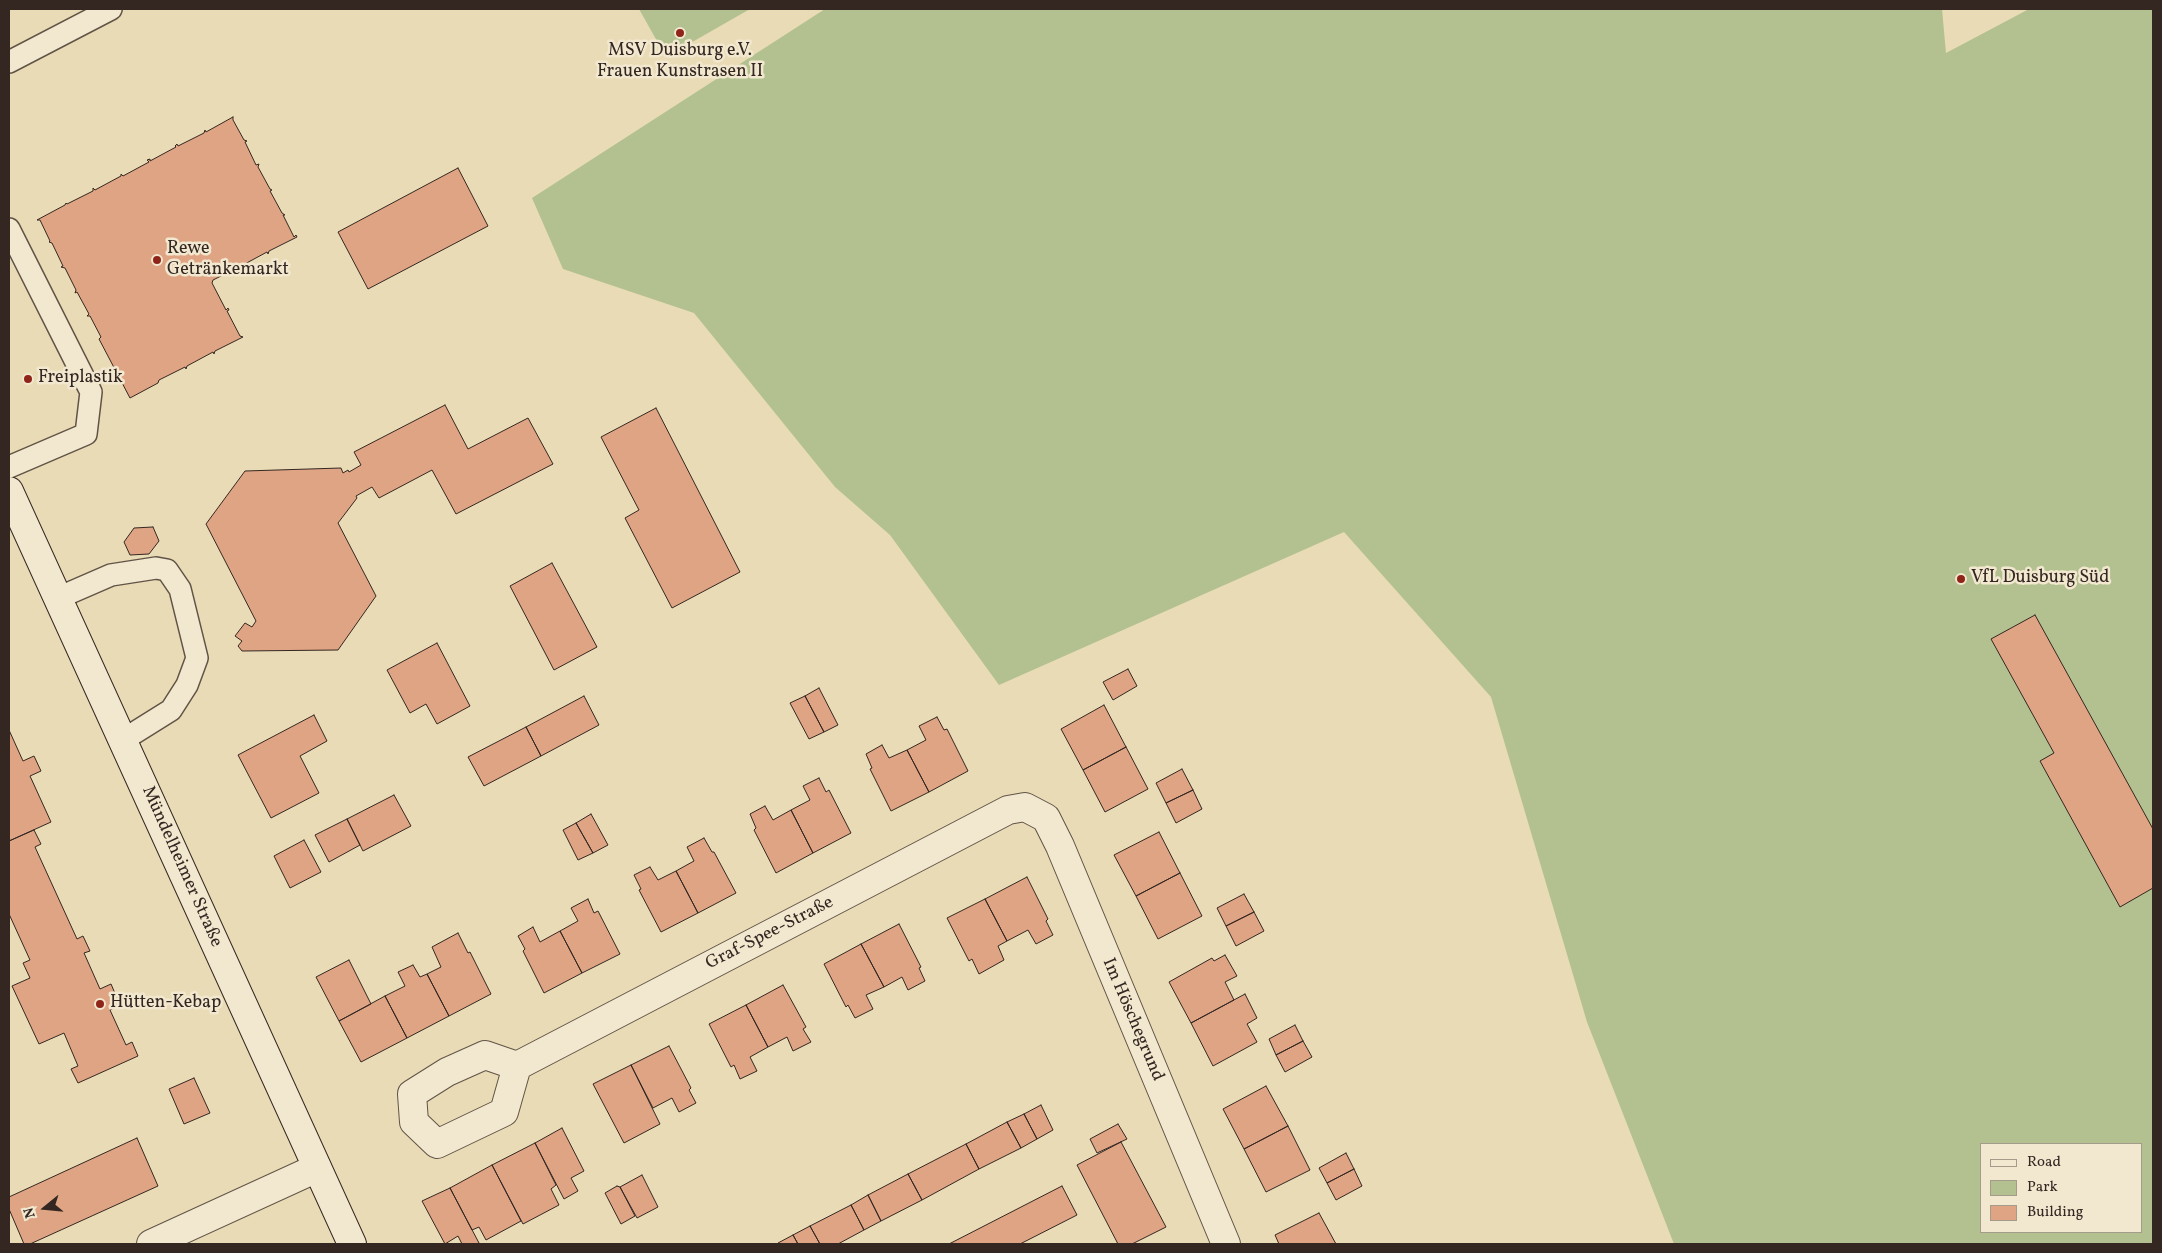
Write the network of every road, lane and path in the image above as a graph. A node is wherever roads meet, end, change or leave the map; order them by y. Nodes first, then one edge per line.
1 (111, 9) edge
2 (9, 62) edge
3 (9, 228) edge
4 (9, 468) edge
5 (9, 491) edge
6 (58, 598) junction
7 (123, 740) junction
8 (1025, 807) joint
9 (517, 1066) dead end
10 (317, 1168) junction
11 (151, 1244) edge
12 (352, 1244) edge
13 (1226, 1244) edge

1 - 2 lane
3 - 4 lane
5 - 6 street, Mündelheimer Straße
6 - 7 street, Mündelheimer Straße
6 - 7 lane
7 - 10 street, Mündelheimer Straße
8 - 9 street, Graf-Spee-Straße
8 - 13 street, Im Höschegrund
10 - 11 street
10 - 12 street, Mündelheimer Straße

